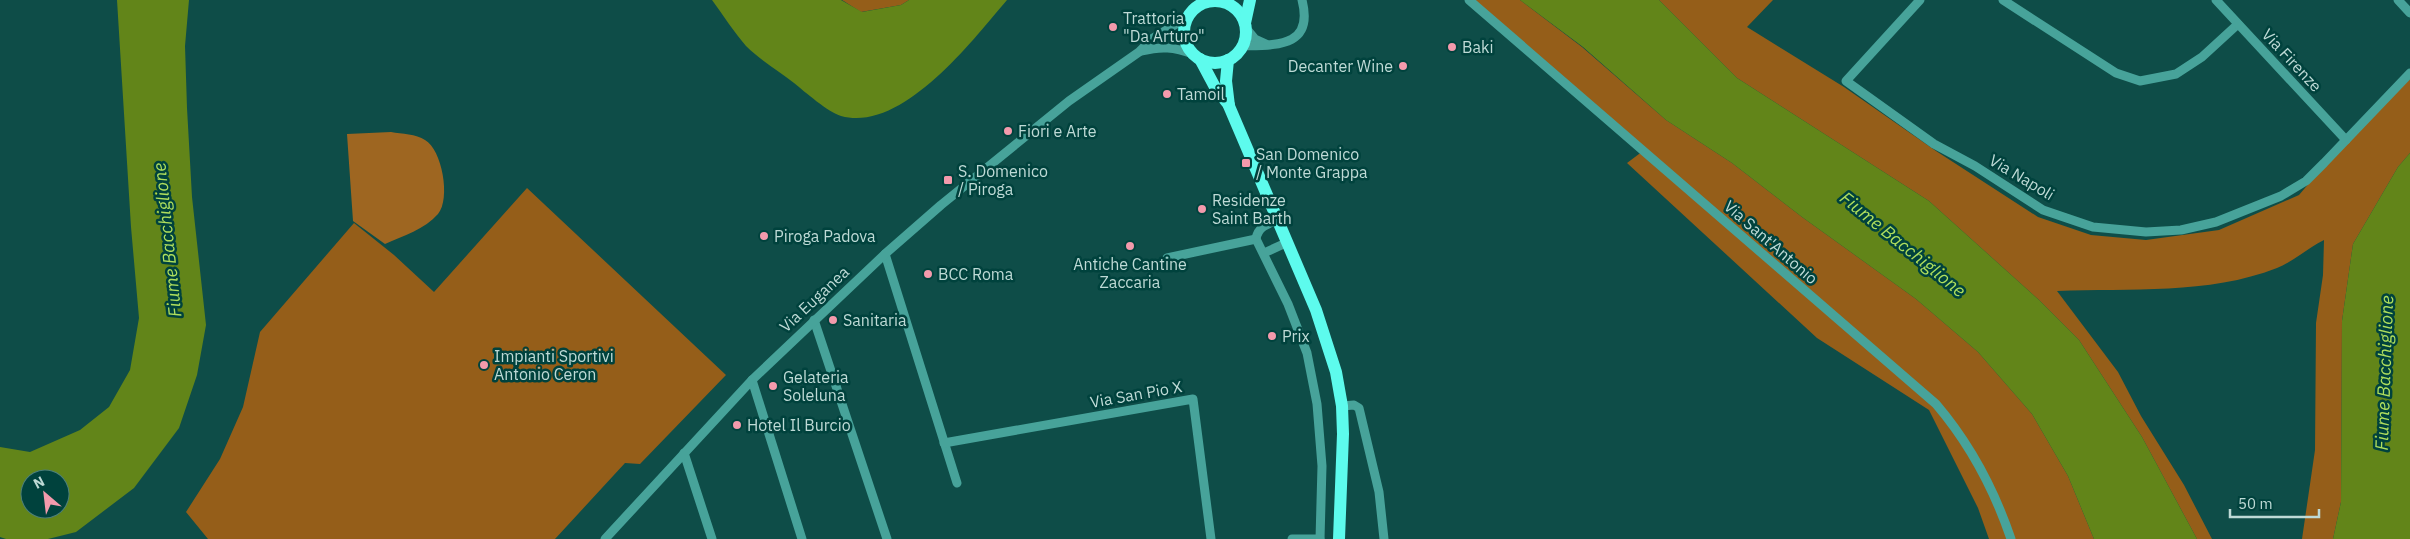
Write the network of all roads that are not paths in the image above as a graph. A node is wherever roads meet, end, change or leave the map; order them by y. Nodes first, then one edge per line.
1 (1250, 0) edge
2 (1302, 0) edge
3 (1469, 0) edge
4 (1920, 0) edge
5 (2003, 0) edge
6 (2216, 0) edge
7 (2398, 0) edge
8 (1224, 1) edge
9 (2410, 13) edge
10 (1188, 18) junction
11 (2238, 24) junction
12 (1245, 25) junction
13 (1268, 45) junction
14 (1243, 46) junction
15 (1139, 52) junction
16 (1196, 56) junction
17 (1228, 60) junction
18 (2410, 72) edge
19 (1229, 106) junction
20 (2346, 140) junction
21 (1278, 220) junction
22 (1256, 239) junction
23 (1288, 242) junction
24 (1264, 253) junction
25 (885, 254) junction
26 (1167, 258) dead end
27 (814, 320) junction
28 (752, 380) junction
29 (1342, 406) junction
30 (944, 442) junction
31 (684, 453) junction
32 (957, 483) dead end
33 (605, 539) edge
34 (712, 539) edge
35 (802, 539) edge
36 (887, 539) edge
37 (1211, 539) edge
38 (1292, 539) edge
39 (1320, 539) edge
40 (1339, 539) edge
41 (1384, 539) edge
42 (2011, 539) edge

1 - 12 main road
2 - 13 street
3 - 42 street, Via Sant'Antonio
4 - 20 street, Via Napoli
5 - 11 street
6 - 11 street, Via Firenze
7 - 9 street
8 - 10 main road, Via Euganea
8 - 12 main road, Via Euganea
10 - 15 street, Via Euganea
10 - 16 main road
11 - 20 street, Via Firenze
12 - 13 street
12 - 14 main road
13 - 14 street
14 - 17 main road
15 - 16 street, Via Euganea
15 - 25 street, Via Euganea
16 - 17 main road, Via Euganea
16 - 19 main road
17 - 19 main road
18 - 20 street, Via Napoli
19 - 21 main road
21 - 22 street
21 - 23 main road
22 - 24 street
22 - 26 street
23 - 24 street
23 - 29 main road
24 - 39 street
25 - 27 street, Via Euganea
25 - 30 street
27 - 28 street, Via Euganea
27 - 36 street
28 - 31 street, Via Euganea
28 - 35 street
29 - 40 main road
29 - 41 street
30 - 32 street
30 - 37 street, Via San Pio X
31 - 33 street, Via Euganea
31 - 34 street
38 - 39 street

